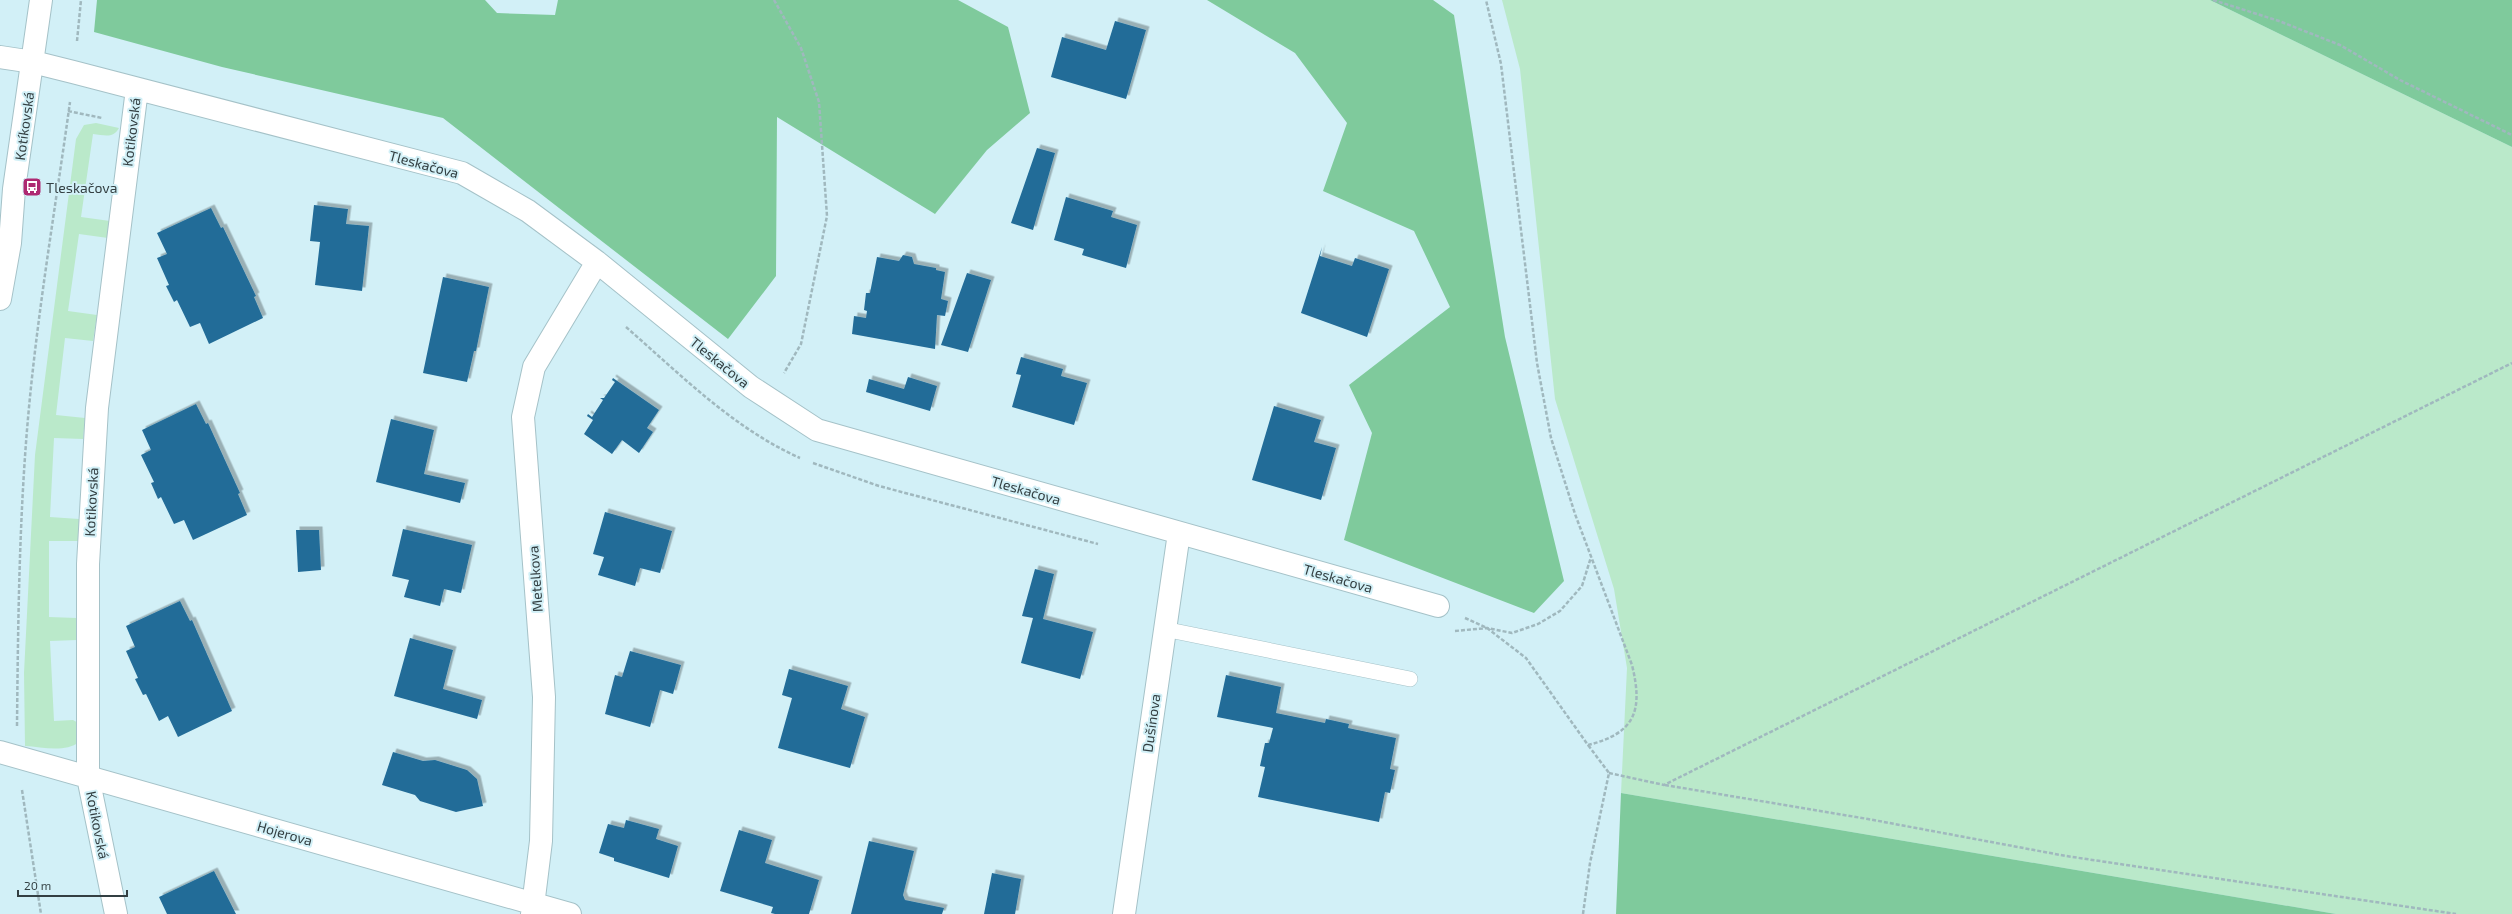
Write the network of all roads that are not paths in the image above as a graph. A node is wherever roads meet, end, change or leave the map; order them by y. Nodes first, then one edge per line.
1 (41, 0) edge
2 (0, 57) edge
3 (33, 62) junction
4 (137, 89) junction
5 (597, 262) junction
6 (0, 299) edge
7 (1179, 533) junction
8 (1438, 606) road end
9 (1164, 629) junction
10 (1410, 679) dead end
11 (8, 754) edge
12 (88, 777) junction
13 (532, 908) edge
14 (116, 914) edge
15 (570, 914) edge
16 (1124, 914) edge

1 - 3 street, Kotíkovská
2 - 3 street, Tleskačova
3 - 4 street, Tleskačova
3 - 6 street, Kotíkovská
4 - 5 street, Tleskačova
4 - 12 street, Kotikovská
5 - 7 street, Tleskačova
5 - 13 street, Metelkova
7 - 8 street, Tleskačova
7 - 9 street, Dušínova
9 - 10 lane
9 - 16 street, Dušínova
11 - 12 street, Hojerova
12 - 13 street, Hojerova
12 - 14 street, Kotikovská
13 - 15 street, Hojerova

